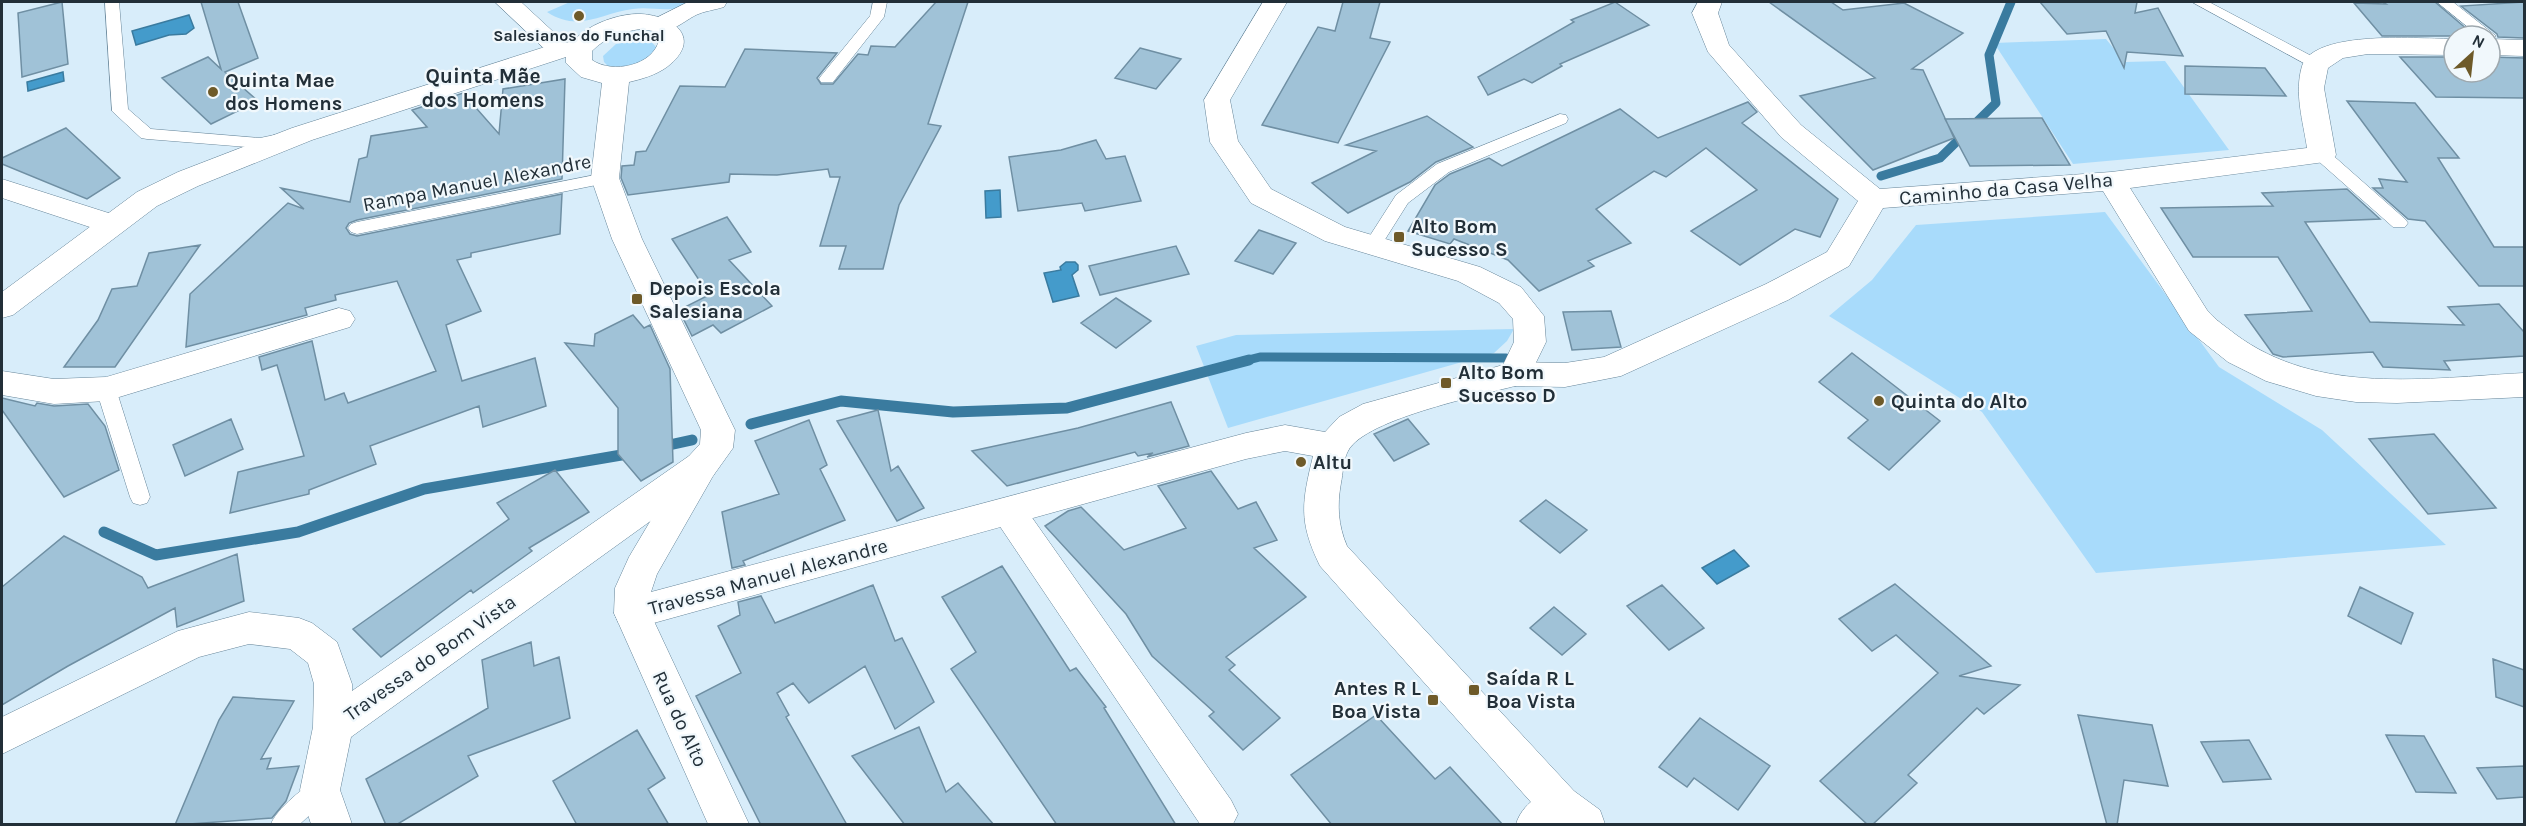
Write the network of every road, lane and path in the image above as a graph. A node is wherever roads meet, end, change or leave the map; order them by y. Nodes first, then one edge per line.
1 (112, 2) edge
2 (507, 2) edge
3 (715, 2) edge
4 (880, 2) edge
5 (1275, 2) edge
6 (1710, 2) edge
7 (2199, 2) edge
8 (2444, 2) edge
9 (2474, 24) edge
10 (661, 26) junction
11 (2442, 47) edge
12 (570, 50) junction
13 (2316, 64) junction
14 (616, 76) junction
15 (827, 79) dead end
16 (1560, 119) dead end
17 (302, 134) junction
18 (2322, 155) junction
19 (605, 178) junction
20 (2111, 181) junction
21 (2, 188) edge
22 (1874, 199) junction
23 (2399, 223) dead end
24 (111, 224) junction
25 (357, 228) dead end
26 (1373, 245) junction
27 (2, 307) edge
28 (339, 319) dead end
29 (1515, 374) junction
30 (2, 383) edge
31 (2524, 385) edge
32 (106, 389) junction
33 (1332, 446) junction
34 (701, 466) junction
35 (140, 497) dead end
36 (1009, 512) junction
37 (632, 613) junction
38 (333, 727) junction
39 (2, 736) edge
40 (326, 807) edge
41 (1217, 814) dead end
42 (1560, 818) edge
43 (283, 825) edge
44 (729, 825) edge

1 - 17 lane
2 - 12 street
3 - 10 street
4 - 15 lane
5 - 26 street
6 - 22 street
7 - 13 lane
8 - 9 lane
10 - 12 street
10 - 14 street
11 - 13 street
12 - 14 street
12 - 17 street
13 - 18 street
14 - 19 street, Travessa Manuel Alexandre
16 - 26 lane
17 - 24 street
18 - 20 street, Caminho da Casa Velha
18 - 23 lane
19 - 25 lane, Rampa Manuel Alexandre
19 - 34 street, Travessa Manuel Alexandre
20 - 22 street, Caminho da Casa Velha
20 - 31 street
21 - 24 street
22 - 29 street, Caminho da Casa Velha
24 - 27 street
26 - 29 street
28 - 32 street
29 - 33 street, Caminho da Casa Velha
30 - 32 street
32 - 35 lane
33 - 36 street, Travessa Manuel Alexandre
33 - 42 street
34 - 37 street, Travessa Manuel Alexandre
34 - 38 street, Travessa do Bom Vista
36 - 37 street, Travessa Manuel Alexandre
36 - 41 street
37 - 44 street, Rua do Alto
38 - 39 street, Travessa do Bom Vista
38 - 40 street
40 - 43 lane

